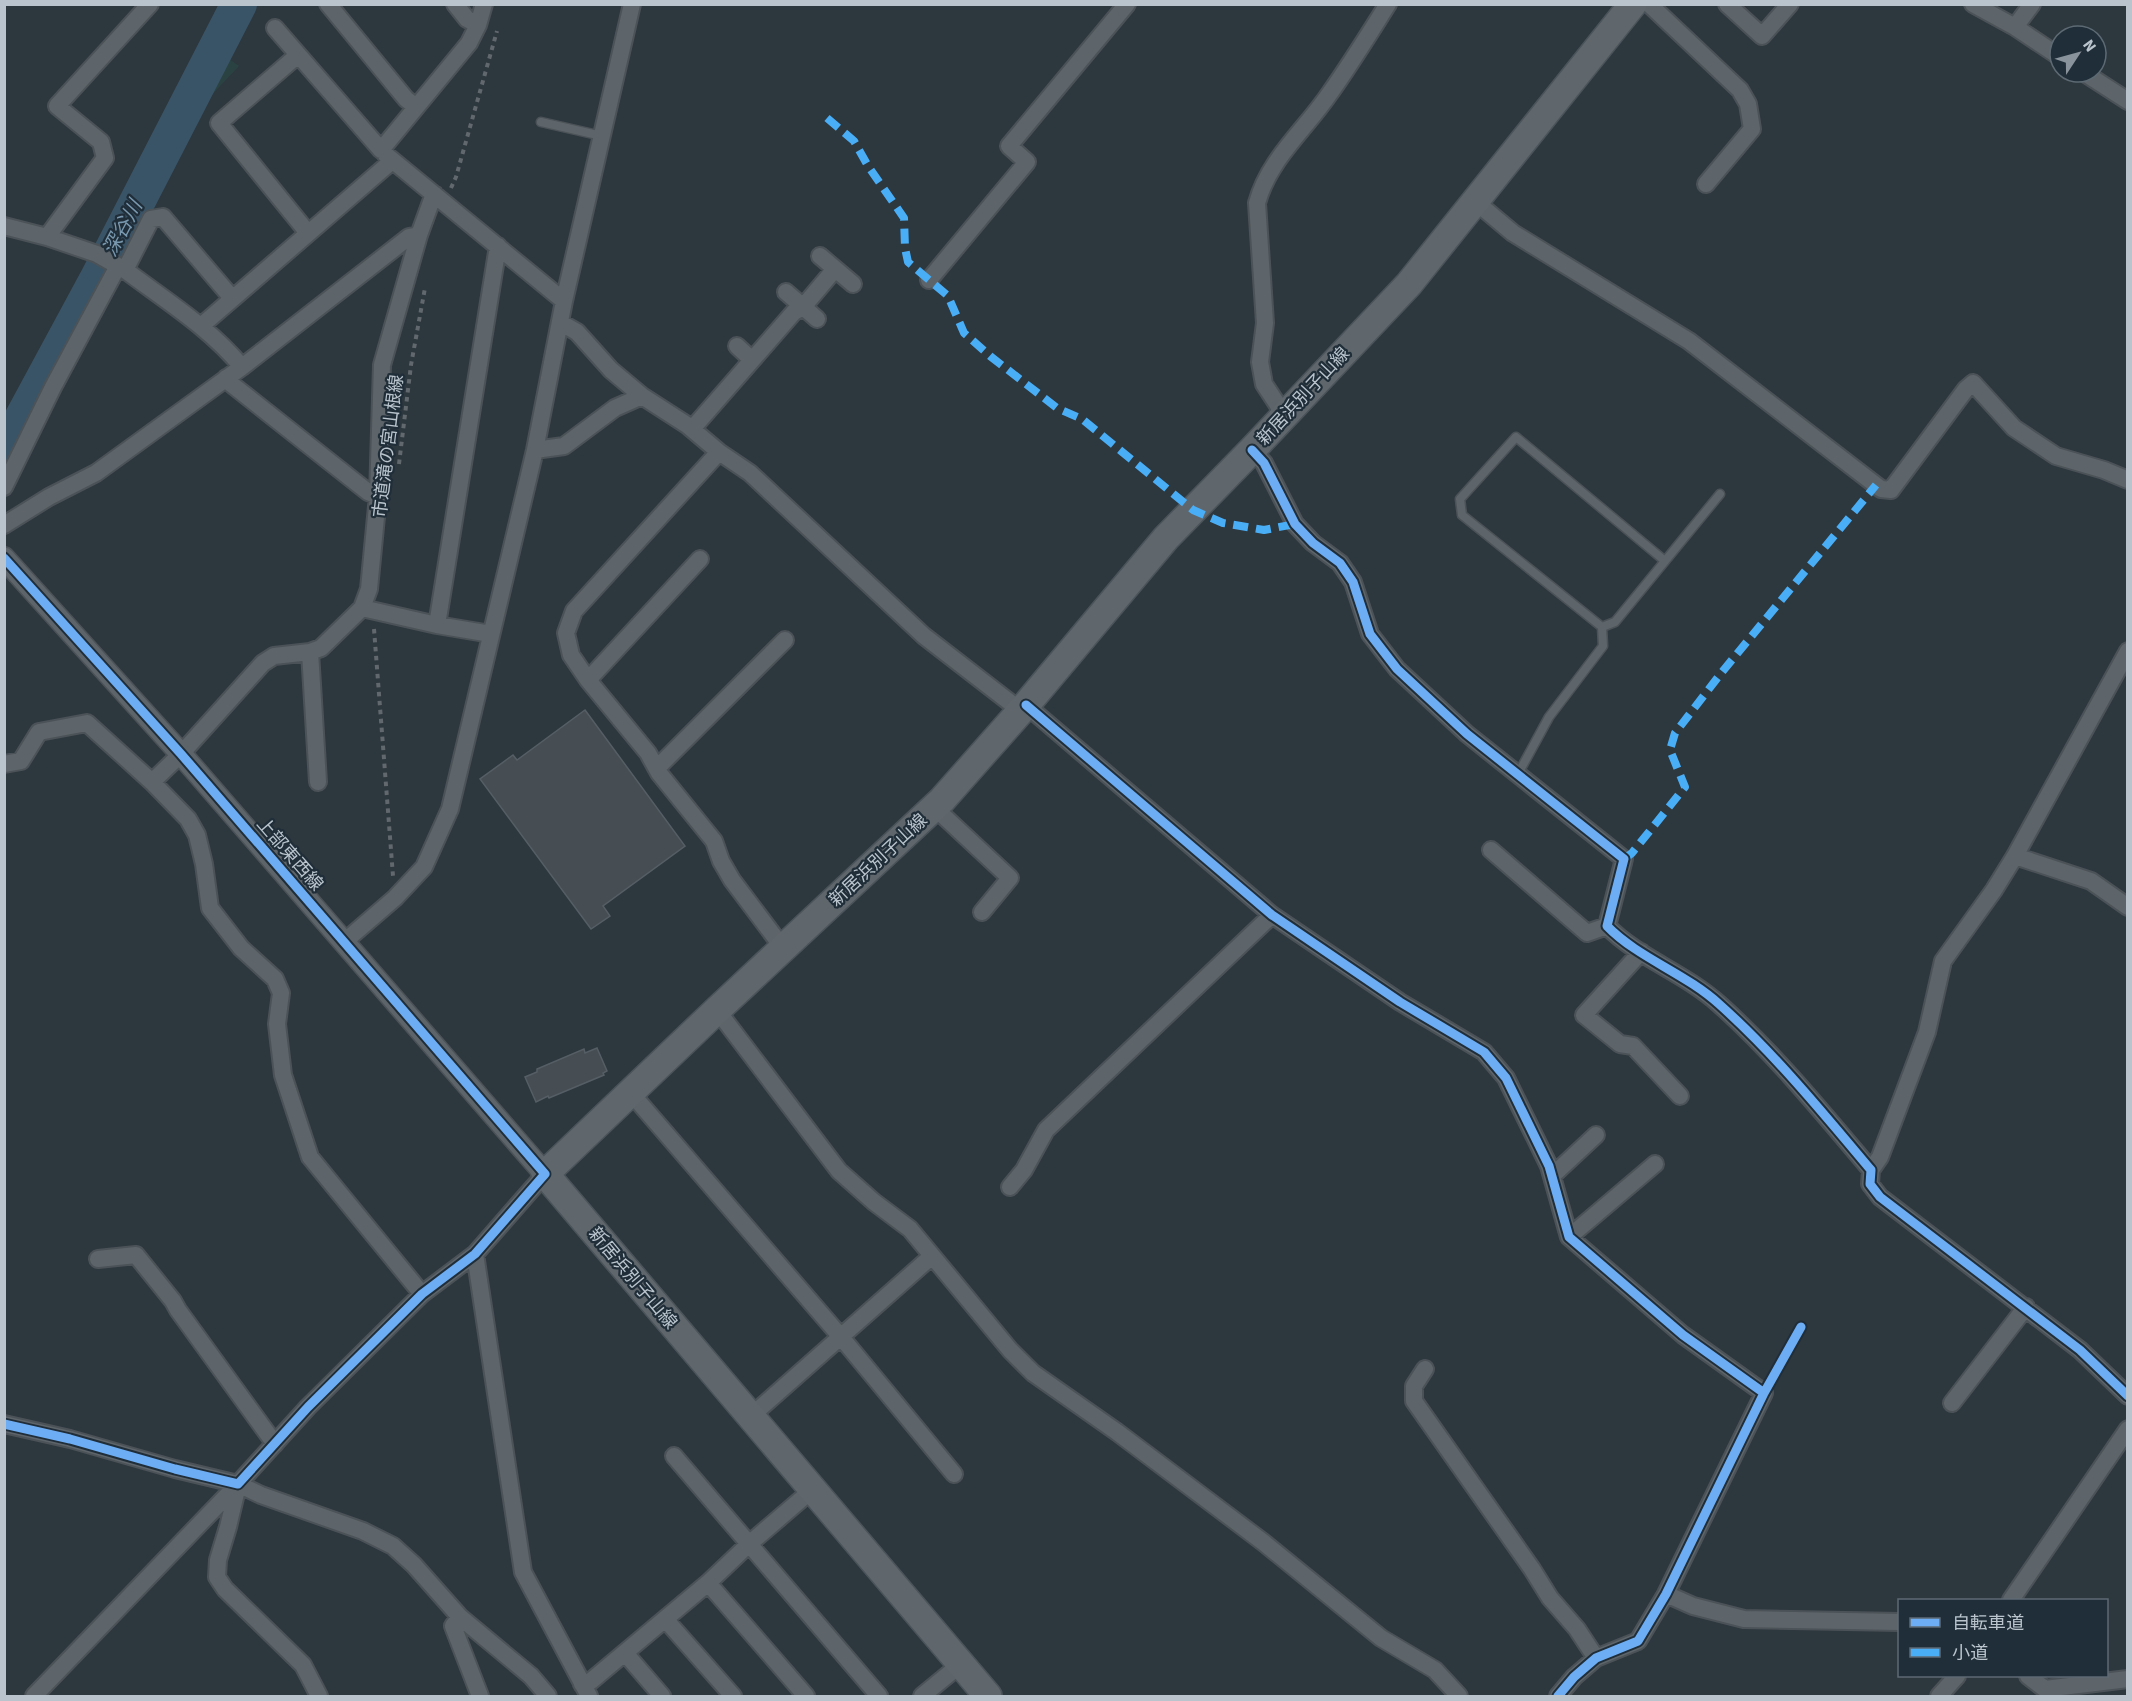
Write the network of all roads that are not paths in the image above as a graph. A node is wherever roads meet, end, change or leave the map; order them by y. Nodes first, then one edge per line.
1 (150, 4) edge
2 (328, 4) edge
3 (455, 4) edge
4 (484, 4) edge
5 (632, 4) edge
6 (1127, 4) edge
7 (1388, 4) edge
8 (1633, 4) edge
9 (1649, 4) edge
10 (1727, 4) edge
11 (1790, 4) edge
12 (1973, 4) edge
13 (2032, 4) edge
14 (478, 25) junction
15 (2014, 27) junction
16 (275, 28) dead end
17 (2048, 49) edge
18 (298, 54) junction
19 (2101, 84) edge
20 (2127, 101) edge
21 (416, 107) junction
22 (541, 122) dead end
23 (602, 136) junction
24 (386, 156) junction
25 (1706, 184) dead end
26 (440, 198) junction
27 (1476, 202) junction
28 (4, 226) edge
29 (308, 233) junction
30 (419, 235) junction
31 (47, 237) junction
32 (498, 246) junction
33 (820, 256) dead end
34 (119, 266) junction
35 (835, 269) junction
36 (929, 280) dead end
37 (853, 284) dead end
38 (786, 292) dead end
39 (232, 298) junction
40 (564, 301) junction
41 (803, 306) junction
42 (817, 319) dead end
43 (561, 323) junction
44 (201, 326) junction
45 (737, 346) dead end
46 (752, 360) junction
47 (242, 367) junction
48 (226, 378) junction
49 (642, 396) junction
50 (1285, 416) junction
51 (692, 429) junction
52 (535, 450) junction
53 (1252, 450) junction
54 (719, 452) junction
55 (2127, 480) edge
56 (4, 487) edge
57 (1720, 494) dead end
58 (378, 496) junction
59 (4, 525) edge
60 (4, 558) edge
61 (700, 559) dead end
62 (1665, 561) junction
63 (362, 608) junction
64 (437, 625) junction
65 (1602, 627) junction
66 (491, 634) junction
67 (785, 640) dead end
68 (2127, 651) edge
69 (310, 652) junction
70 (588, 680) junction
71 (1023, 708) junction
72 (181, 754) junction
73 (4, 764) edge
74 (657, 768) junction
75 (1518, 774) junction
76 (152, 782) junction
77 (318, 782) dead end
78 (934, 807) junction
79 (1491, 850) dead end
80 (2015, 856) junction
81 (2127, 907) edge
82 (982, 912) dead end
83 (1272, 915) junction
84 (1606, 926) junction
85 (344, 942) junction
86 (783, 948) junction
87 (1641, 952) junction
88 (717, 1010) junction
89 (631, 1092) junction
90 (1680, 1096) dead end
91 (1596, 1135) dead end
92 (1655, 1164) dead end
93 (1871, 1170) junction
94 (545, 1174) junction
95 (1552, 1176) junction
96 (1010, 1187) dead end
97 (1569, 1237) junction
98 (475, 1254) junction
99 (932, 1256) junction
100 (98, 1259) dead end
101 (422, 1294) junction
102 (2026, 1307) junction
103 (841, 1337) junction
104 (1425, 1369) dead end
105 (2127, 1396) edge
106 (1952, 1403) dead end
107 (750, 1417) junction
108 (7, 1429) edge
109 (2127, 1429) edge
110 (275, 1444) junction
111 (674, 1456) dead end
112 (954, 1474) dead end
113 (238, 1484) junction
114 (812, 1490) junction
115 (749, 1544) junction
116 (708, 1583) junction
117 (1666, 1594) junction
118 (2012, 1599) edge
119 (460, 1617) junction
120 (665, 1619) junction
121 (1898, 1622) edge
122 (625, 1653) junction
123 (1596, 1658) junction
124 (961, 1664) junction
125 (1956, 1677) edge
126 (2029, 1677) edge
127 (2127, 1678) edge
128 (586, 1690) edge
129 (2043, 1693) edge
130 (34, 1696) edge
131 (319, 1696) edge
132 (480, 1696) edge
133 (548, 1696) edge
134 (662, 1696) edge
135 (732, 1696) edge
136 (806, 1696) edge
137 (879, 1696) edge
138 (922, 1696) edge
139 (988, 1696) edge
140 (1459, 1696) edge
141 (1558, 1696) edge
142 (1939, 1696) edge

1 - 31 street
2 - 21 street
3 - 14 street
4 - 14 street
5 - 23 street
6 - 36 street
7 - 50 street
8 - 27 main road, 新居浜別子山線
9 - 25 street
10 - 11 street
12 - 15 street
13 - 15 street
14 - 21 street
15 - 17 street
16 - 18 street
18 - 24 street
18 - 29 street
19 - 20 street
21 - 24 street
22 - 23 lane
23 - 40 street
24 - 26 street
24 - 29 street
26 - 30 street
26 - 32 street
27 - 50 main road, 新居浜別子山線
27 - 55 street
28 - 31 street
29 - 39 street
30 - 47 street
30 - 58 street
31 - 34 street
32 - 40 street
32 - 64 street
33 - 35 street
34 - 39 street
34 - 44 street
34 - 56 street
35 - 37 street
35 - 41 street
38 - 41 street
39 - 44 street
40 - 43 street
41 - 42 street
41 - 46 street
43 - 49 street
43 - 52 street
44 - 47 street
45 - 46 street
46 - 51 street
47 - 48 street
48 - 58 street
48 - 59 street
49 - 51 street
49 - 52 street
50 - 53 main road, 新居浜別子山線
51 - 54 street
52 - 66 street
53 - 71 main road, 新居浜別子山線
53 - 75 street
54 - 70 street
54 - 71 street
57 - 62 lane
58 - 63 street
60 - 72 street, 上部東西線
61 - 70 street
62 - 65 lane
62 - 65 lane
63 - 64 street
63 - 69 street
64 - 66 street
65 - 75 lane
66 - 85 street
67 - 74 street
68 - 80 street
69 - 72 street
69 - 77 street
70 - 74 street
71 - 78 main road, 新居浜別子山線
71 - 83 street
72 - 76 street
72 - 85 street, 上部東西線
73 - 76 street
74 - 86 street
75 - 84 street
76 - 101 street
78 - 82 street
78 - 86 main road, 新居浜別子山線
79 - 84 street
80 - 81 street
80 - 93 street
83 - 95 street
83 - 96 street
84 - 87 street
85 - 94 street, 上部東西線
86 - 88 main road, 新居浜別子山線
87 - 90 street
87 - 93 street
88 - 89 main road, 新居浜別子山線
88 - 99 street
89 - 94 main road, 新居浜別子山線
89 - 103 street
91 - 95 street
92 - 97 street
93 - 102 street
94 - 98 street
94 - 107 main road, 新居浜別子山線
95 - 97 street
97 - 117 street
98 - 101 street
98 - 128 street
99 - 103 street
99 - 140 street
100 - 110 street
101 - 110 street
102 - 105 street
102 - 106 street
103 - 107 street
103 - 112 street
104 - 123 street
107 - 114 main road, 新居浜別子山線
108 - 113 street
109 - 118 street
110 - 113 street
111 - 115 street
113 - 119 street
113 - 130 street
113 - 131 street
114 - 115 street
114 - 124 main road, 新居浜別子山線
115 - 116 street
115 - 137 street
116 - 120 street
116 - 136 street
117 - 121 street
117 - 123 street
119 - 132 street
119 - 133 street
120 - 122 street
120 - 135 street
122 - 128 street
122 - 134 street
123 - 141 street
124 - 138 street
124 - 139 main road, 新居浜別子山線
125 - 142 street
126 - 129 street
127 - 129 street

